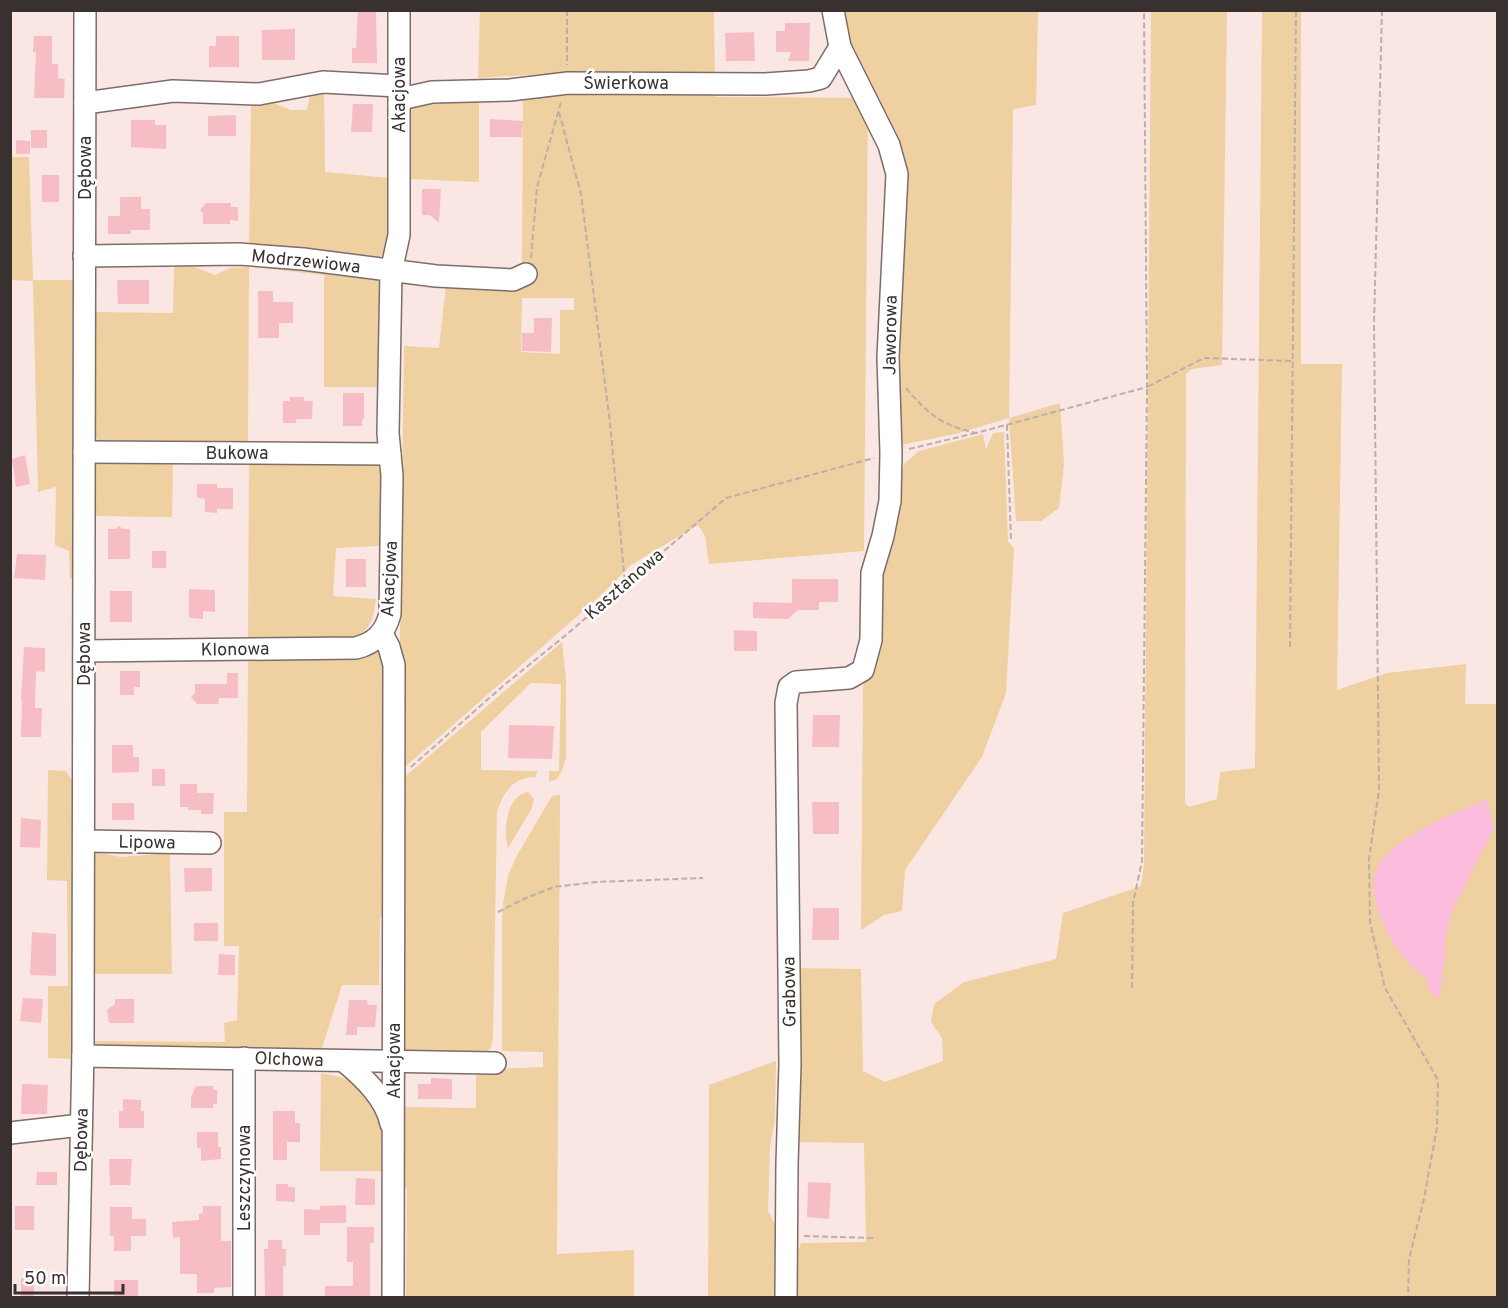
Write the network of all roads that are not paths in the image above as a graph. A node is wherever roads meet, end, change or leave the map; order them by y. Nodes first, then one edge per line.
1 (85, 10) edge
2 (399, 10) edge
3 (833, 10) edge
4 (840, 47) junction
5 (398, 95) junction
6 (85, 103) junction
7 (84, 256) junction
8 (392, 272) junction
9 (526, 274) road end
10 (84, 452) junction
11 (390, 454) junction
12 (381, 634) junction
13 (84, 651) junction
14 (789, 687) joint
15 (84, 841) junction
16 (210, 843) dead end
17 (83, 1056) junction
18 (244, 1058) junction
19 (344, 1061) junction
20 (393, 1062) junction
21 (495, 1063) dead end
22 (81, 1125) junction
23 (10, 1133) edge
24 (394, 1145) junction
25 (78, 1298) edge
26 (244, 1298) edge
27 (393, 1298) edge
28 (786, 1298) edge

1 - 6 street, Dębowa
2 - 5 street, Akacjowa
3 - 4 street, Jaworowa
4 - 5 street, Świerkowa
4 - 14 street, Jaworowa
5 - 6 street, Świerkowa
5 - 8 street, Akacjowa
6 - 7 street, Dębowa
7 - 8 street, Modrzewiowa
7 - 10 street, Dębowa
8 - 9 street, Modrzewiowa
8 - 11 street, Akacjowa
10 - 11 street, Bukowa
10 - 13 street, Dębowa
11 - 12 street, Akacjowa
12 - 13 street, Klonowa
12 - 20 street, Akacjowa
13 - 15 street, Dębowa
14 - 28 street, Grabowa
15 - 16 street, Lipowa
15 - 17 street, Dębowa
17 - 18 street, Olchowa
17 - 22 street, Dębowa
18 - 19 street, Olchowa
18 - 26 street, Leszczynowa
19 - 20 street, Olchowa
19 - 24 street, Akacjowa
20 - 21 street, Olchowa
20 - 24 street, Akacjowa
22 - 23 street
22 - 25 street, Dębowa
24 - 27 street, Akacjowa

